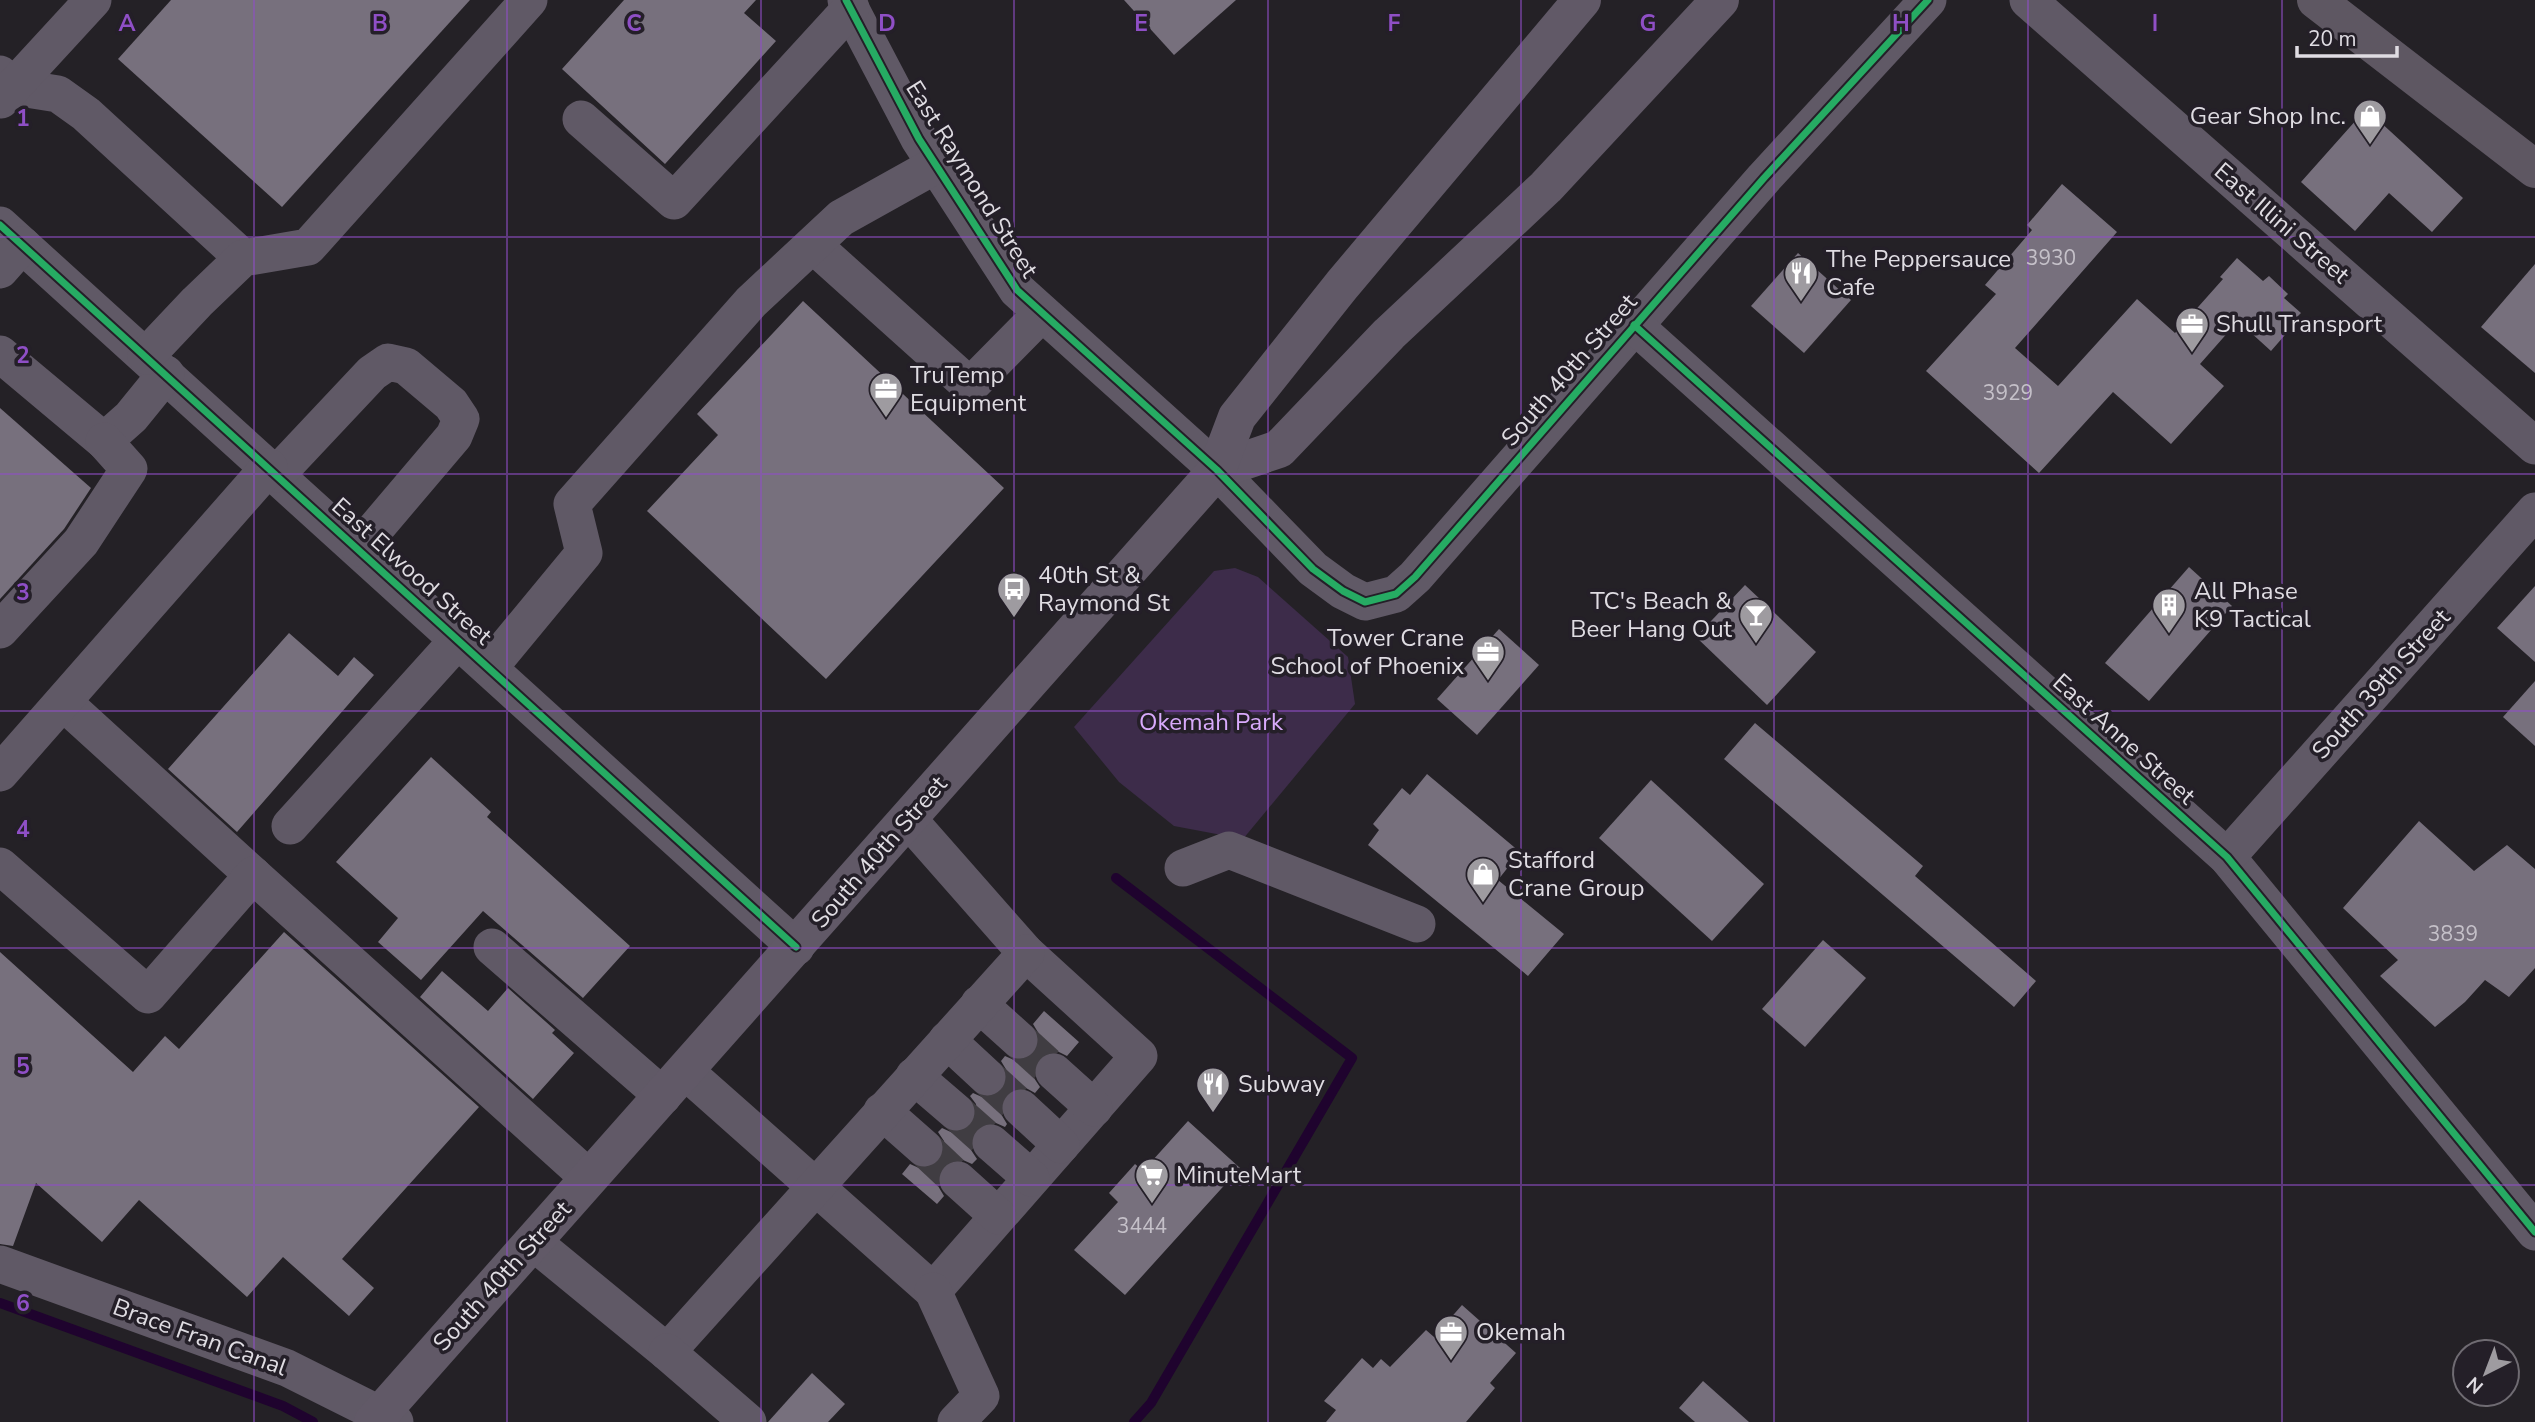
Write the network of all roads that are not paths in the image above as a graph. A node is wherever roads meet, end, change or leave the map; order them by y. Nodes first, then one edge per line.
1 (93, 0) edge
2 (529, 0) edge
3 (1582, 0) edge
4 (1720, 0) edge
5 (1928, 0) edge
6 (2028, 0) edge
7 (2316, 0) edge
8 (848, 4) edge
9 (5, 88) edge
10 (581, 119) dead end
11 (936, 165) junction
12 (2535, 169) edge
13 (813, 245) junction
14 (7, 246) edge
15 (243, 258) junction
16 (1042, 313) junction
17 (1634, 325) junction
18 (0, 354) edge
19 (156, 365) junction
20 (104, 441) junction
21 (2535, 446) edge
22 (1217, 470) junction
23 (273, 471) junction
24 (2535, 511) edge
25 (359, 548) junction
26 (0, 630) edge
27 (458, 640) junction
28 (489, 668) junction
29 (63, 702) junction
30 (0, 773) edge
31 (908, 818) junction
32 (290, 826) dead end
33 (2227, 857) junction
34 (0, 866) edge
35 (1183, 868) dead end
36 (253, 875) junction
37 (1417, 924) dead end
38 (492, 947) dead end
39 (796, 947) junction
40 (1026, 953) junction
41 (979, 1004) junction
42 (947, 1040) junction
43 (1019, 1040) tunnel mouth
44 (1054, 1072) tunnel mouth
45 (914, 1076) junction
46 (987, 1077) tunnel mouth
47 (674, 1084) junction
48 (1021, 1108) tunnel mouth
49 (1094, 1108) junction
50 (882, 1111) junction
51 (956, 1112) tunnel mouth
52 (991, 1143) tunnel mouth
53 (1061, 1145) junction
54 (923, 1149) tunnel mouth
55 (590, 1178) junction
56 (1031, 1178) junction
57 (958, 1180) tunnel mouth
58 (815, 1186) junction
59 (998, 1216) junction
60 (2535, 1232) edge
61 (533, 1242) junction
62 (0, 1264) edge
63 (933, 1291) junction
64 (667, 1352) junction
65 (381, 1419) edge
66 (748, 1422) edge
67 (956, 1422) edge

1 - 9 street
2 - 15 street
3 - 22 main road, South 40th Street
4 - 22 main road, South 40th Street
5 - 17 street, South 40th Street
6 - 21 street, East Illini Street
7 - 12 highway
8 - 10 street
8 - 11 street, East Raymond Street
9 - 15 street
11 - 13 street
11 - 16 street, East Raymond Street
13 - 16 street
13 - 28 street
14 - 19 street, East Elwood Street
15 - 19 street
16 - 22 street, East Raymond Street
17 - 22 street, South 40th Street
17 - 33 street, East Anne Street
18 - 20 street
19 - 20 street
19 - 23 street, East Elwood Street
20 - 26 street
22 - 31 main road, South 40th Street
23 - 25 street, East Elwood Street
23 - 25 street
23 - 29 street
24 - 33 street, South 39th Street
25 - 27 street, East Elwood Street
27 - 28 street, East Elwood Street
27 - 32 street
28 - 39 street, East Elwood Street
29 - 30 street
29 - 36 street
31 - 39 main road, South 40th Street
31 - 40 street
33 - 60 street, East Anne Street
34 - 36 street
35 - 37 street
36 - 55 street
38 - 47 street
39 - 47 main road, South 40th Street
40 - 41 street
40 - 49 street
41 - 42 street
41 - 43 street
42 - 45 street
42 - 46 street
44 - 49 street
45 - 50 street
45 - 51 street
47 - 55 main road, South 40th Street
47 - 58 street
48 - 53 street
49 - 53 street
50 - 54 street
50 - 58 street
52 - 56 street
53 - 56 street
55 - 61 main road, South 40th Street
56 - 59 street
57 - 59 street
58 - 63 street
58 - 64 street
59 - 63 street
61 - 64 street
61 - 65 main road, South 40th Street
62 - 65 street, Brace Fran Canal
63 - 67 street
64 - 66 street

